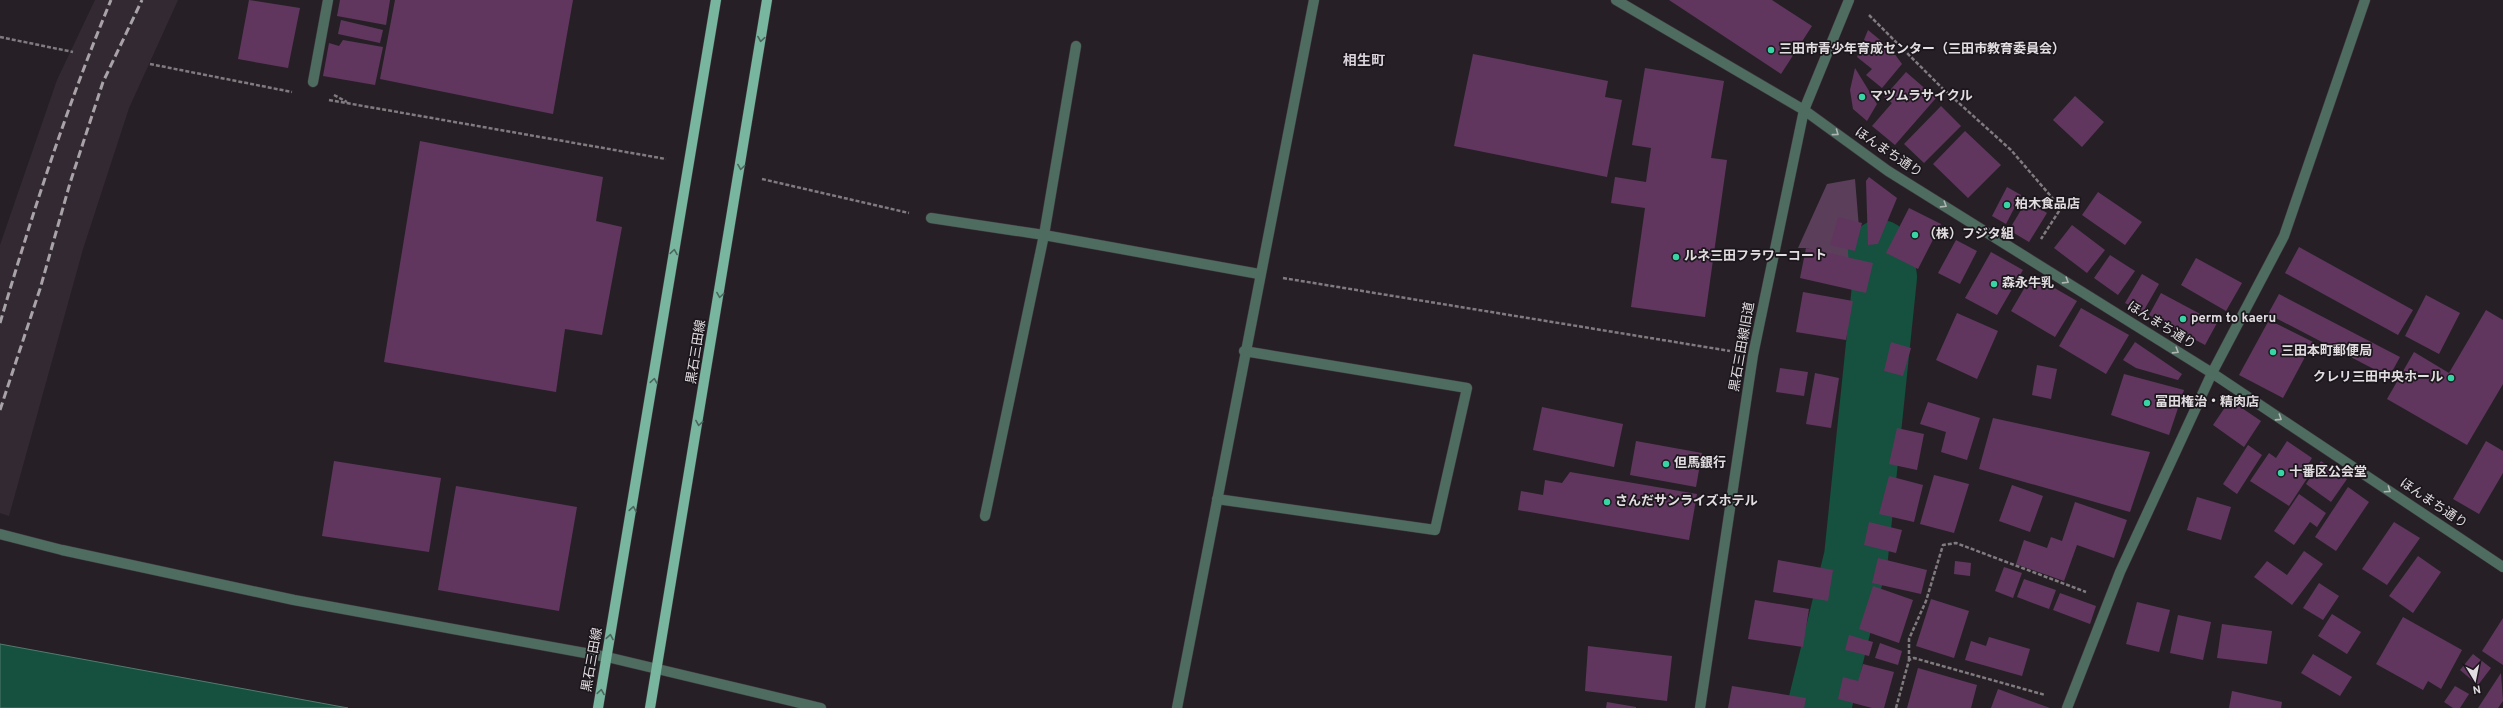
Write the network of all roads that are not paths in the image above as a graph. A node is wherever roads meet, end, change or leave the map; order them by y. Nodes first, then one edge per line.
1 (328, 0) edge
2 (716, 0) edge
3 (767, 0) edge
4 (1314, 0) edge
5 (1616, 0) edge
6 (1849, 0) edge
7 (2365, 0) edge
8 (1076, 46) dead end
9 (313, 82) dead end
10 (1804, 110) junction
11 (931, 218) road end
12 (1044, 235) junction
13 (1259, 274) junction
14 (1244, 351) junction
15 (2212, 373) junction
16 (1217, 499) junction
17 (985, 516) dead end
18 (0, 534) edge
19 (2503, 567) edge
20 (607, 657) junction
21 (658, 668) junction
22 (2068, 705) edge
23 (598, 708) edge
24 (650, 708) edge
25 (822, 708) edge
26 (1177, 708) edge
27 (1700, 708) edge

1 - 9 street
20 -> 2 main road, 黒石三田線
3 -> 21 main road, 黒石三田線
4 - 13 street
5 - 10 street, ほんまち通り
6 - 10 street, 黒石三田線旧道
7 - 15 street
8 - 12 street
10 -> 15 street, ほんまち通り
10 - 27 street, 黒石三田線旧道
11 - 12 street
12 - 13 street
12 - 17 street
13 - 14 street
14 - 16 street
14 - 16 street
15 -> 19 street, ほんまち通り
15 - 22 street
16 - 26 street
18 - 20 street
20 - 21 street
23 -> 20 main road, 黒石三田線
21 - 24 main road, 黒石三田線
21 - 25 street

